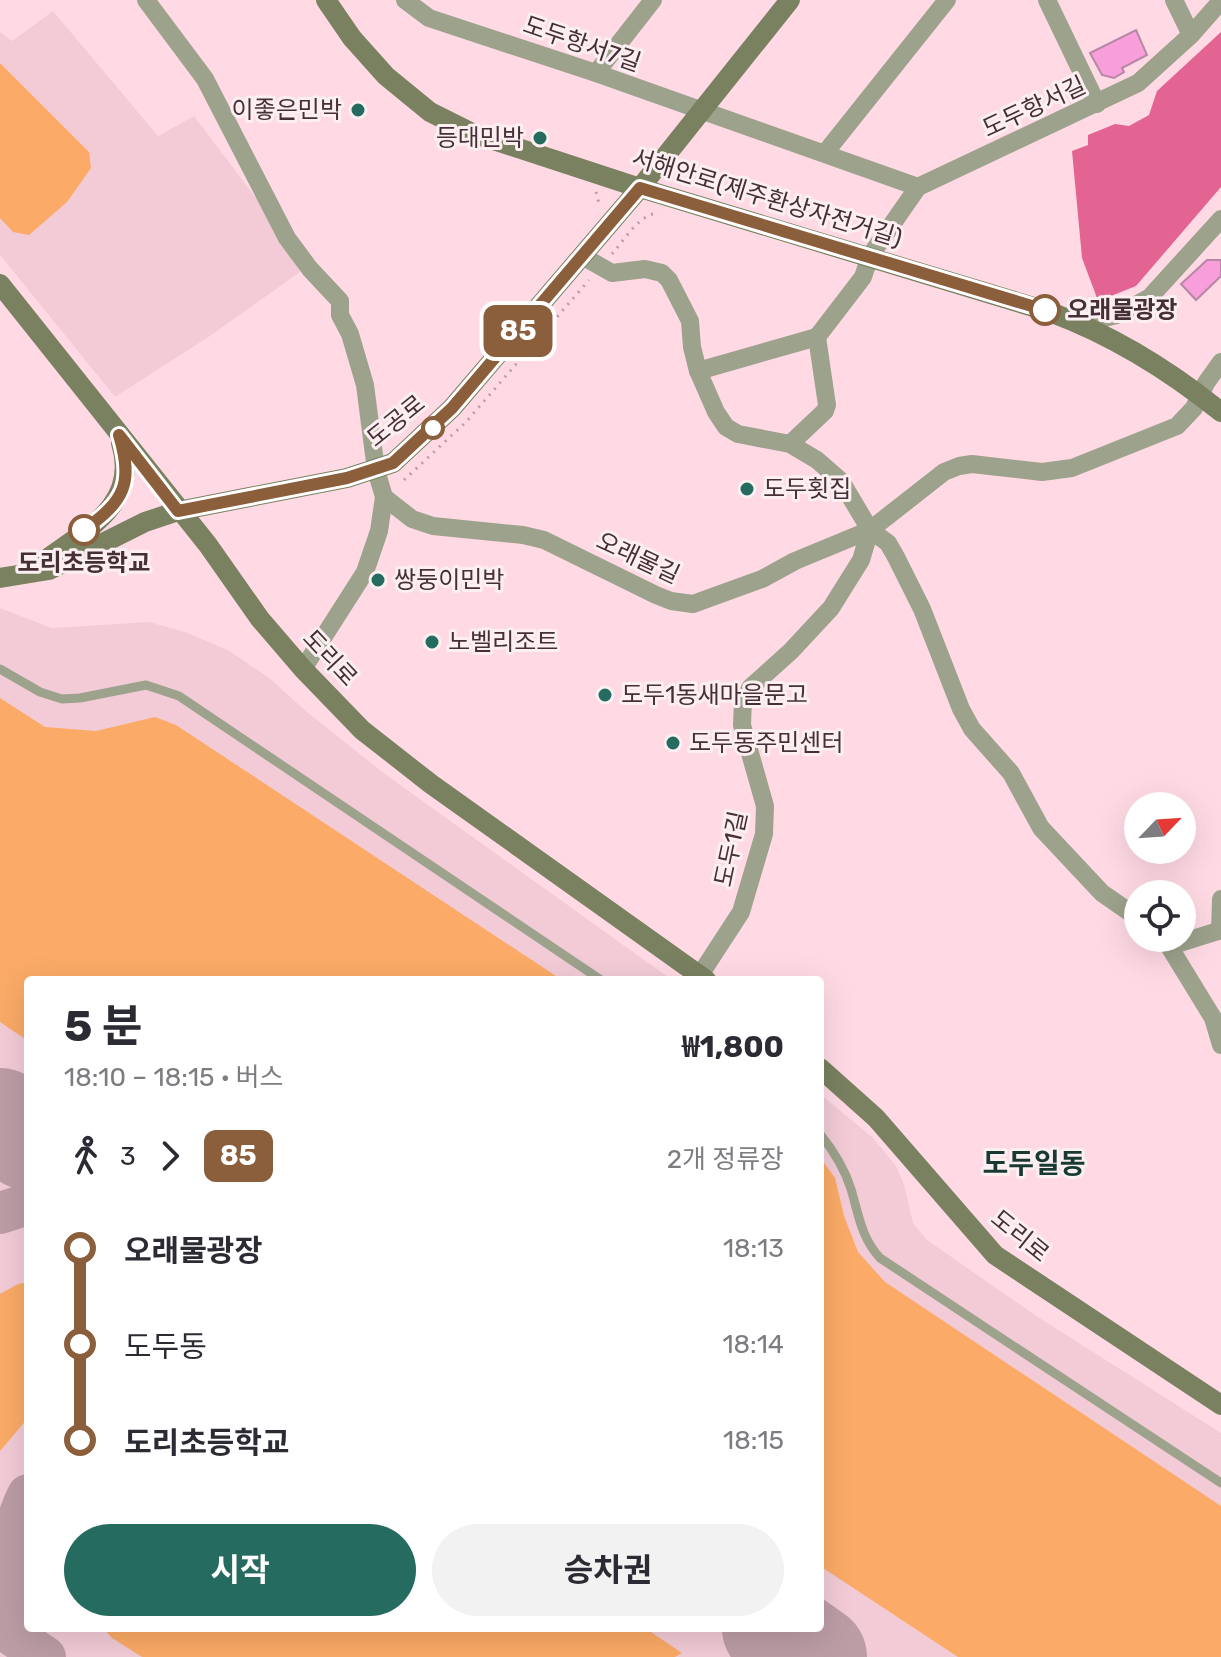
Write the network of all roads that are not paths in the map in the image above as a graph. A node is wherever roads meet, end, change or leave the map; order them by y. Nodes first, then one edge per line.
1 (146, 0) edge
2 (326, 0) edge
3 (405, 0) edge
4 (790, 0) edge
5 (947, 0) edge
6 (1047, 0) edge
7 (1174, 0) edge
8 (1221, 1) edge
9 (644, 2) edge
10 (1191, 35) junction
11 (596, 73) junction
12 (1097, 104) junction
13 (702, 112) junction
14 (825, 153) junction
15 (918, 187) junction
16 (640, 188) junction
17 (1221, 219) edge
18 (582, 256) junction
19 (870, 256) junction
20 (0, 284) edge
21 (1082, 324) junction
22 (817, 337) junction
23 (1221, 362) edge
24 (698, 371) junction
25 (1200, 395) junction
26 (1221, 412) edge
27 (119, 435) junction
28 (790, 444) junction
29 (376, 470) junction
30 (384, 497) junction
31 (178, 511) junction
32 (870, 530) junction
33 (25, 576) junction
34 (0, 578) edge
35 (0, 669) edge
36 (303, 669) junction
37 (1221, 899) edge
38 (1124, 908) edge
39 (1220, 930) edge
40 (1196, 938) edge
41 (1173, 952) edge
42 (595, 976) edge
43 (700, 976) edge
44 (704, 976) edge
45 (1221, 1045) edge
46 (824, 1072) edge
47 (824, 1141) edge
48 (1221, 1405) edge
49 (1221, 1483) edge

1 - 29 street
2 - 16 street, 서해안로(제주환상자전거길)
3 - 11 street, 도두항서7길
4 - 13 street, 도공로
5 - 14 street
6 - 12 street
7 - 10 street
8 - 10 street, 도두항서길
9 - 11 street
10 - 12 street, 도두항서길
11 - 13 street, 도두항서7길
12 - 15 street, 도두항서길
13 - 14 street
13 - 16 street, 도공로
14 - 15 street
15 - 19 street
16 - 18 street, 도공로
16 - 19 street, 서해안로(제주환상자전거길)
17 - 21 street
18 - 24 street
18 - 29 street, 도공로
19 - 21 street, 서해안로(제주환상자전거길)
19 - 22 street
20 - 27 street, 도리로
21 - 25 street, 서해안로(제주환상자전거길)
22 - 24 street
22 - 28 street
23 - 25 street, 오래물길
24 - 28 street
25 - 26 street, 서해안로(제주환상자전거길)
25 - 32 street, 오래물길
27 - 31 street, 도리로
27 - 33 street
28 - 32 street
29 - 30 street
29 - 31 street, 도공로
30 - 32 street, 오래물길
30 - 36 street
31 - 33 street, 도공로
31 - 36 street, 도리로
32 - 38 street
32 - 44 street, 도두1길
33 - 34 street, 도공로
35 - 42 lane
36 - 43 street, 도리로
37 - 39 street
39 - 40 street
41 - 45 street
46 - 48 street, 도리로
47 - 49 lane

